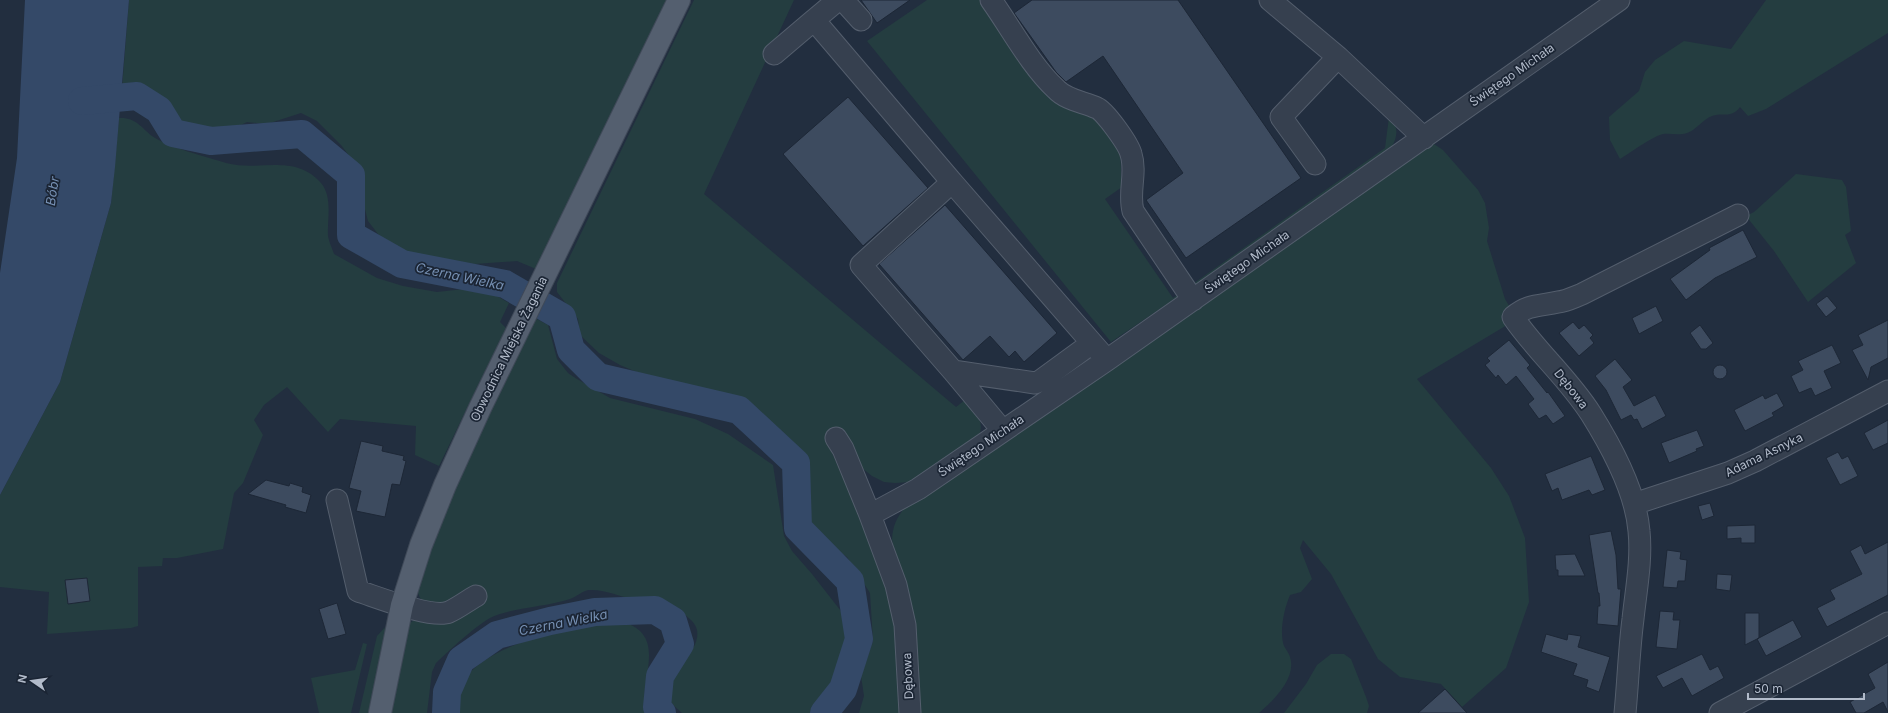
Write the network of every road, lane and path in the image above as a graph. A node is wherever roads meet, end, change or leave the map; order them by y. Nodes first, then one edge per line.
1 (679, 0) edge
2 (838, 0) edge
3 (843, 0) edge
4 (991, 0) edge
5 (1270, 0) edge
6 (1619, 0) edge
7 (814, 20) junction
8 (861, 20) dead end
9 (774, 54) dead end
10 (1338, 57) junction
11 (1424, 138) junction
12 (1315, 164) dead end
13 (952, 182) junction
14 (1738, 215) dead end
15 (1193, 300) junction
16 (1092, 342) junction
17 (1107, 360) junction
18 (953, 371) junction
19 (1888, 391) edge
20 (1003, 431) junction
21 (836, 438) dead end
22 (337, 500) dead end
23 (1634, 504) junction
24 (870, 515) junction
25 (476, 596) dead end
26 (402, 605) junction
27 (1888, 623) edge
28 (1626, 704) edge
29 (380, 713) edge
30 (910, 713) edge
31 (1720, 713) edge

1 - 26 main road, Obwodnica Miejska Żagania
2 - 7 street
3 - 8 street
4 - 15 street
5 - 10 street
6 - 11 street, Świętego Michała
7 - 9 street
7 - 13 street
10 - 11 street
10 - 12 street
11 - 15 street, Świętego Michała
13 - 16 street
13 - 18 street
14 - 23 street, Dębowa
15 - 17 street, Świętego Michała
16 - 17 street
16 - 18 street
17 - 20 street, Świętego Michała
18 - 20 street
19 - 23 street, Adama Asnyka
20 - 24 street, Świętego Michała
21 - 24 street
22 - 26 street
23 - 28 street, Dębowa
24 - 30 street, Dębowa
25 - 26 street
26 - 29 main road, Obwodnica Miejska Żagania
27 - 31 street

